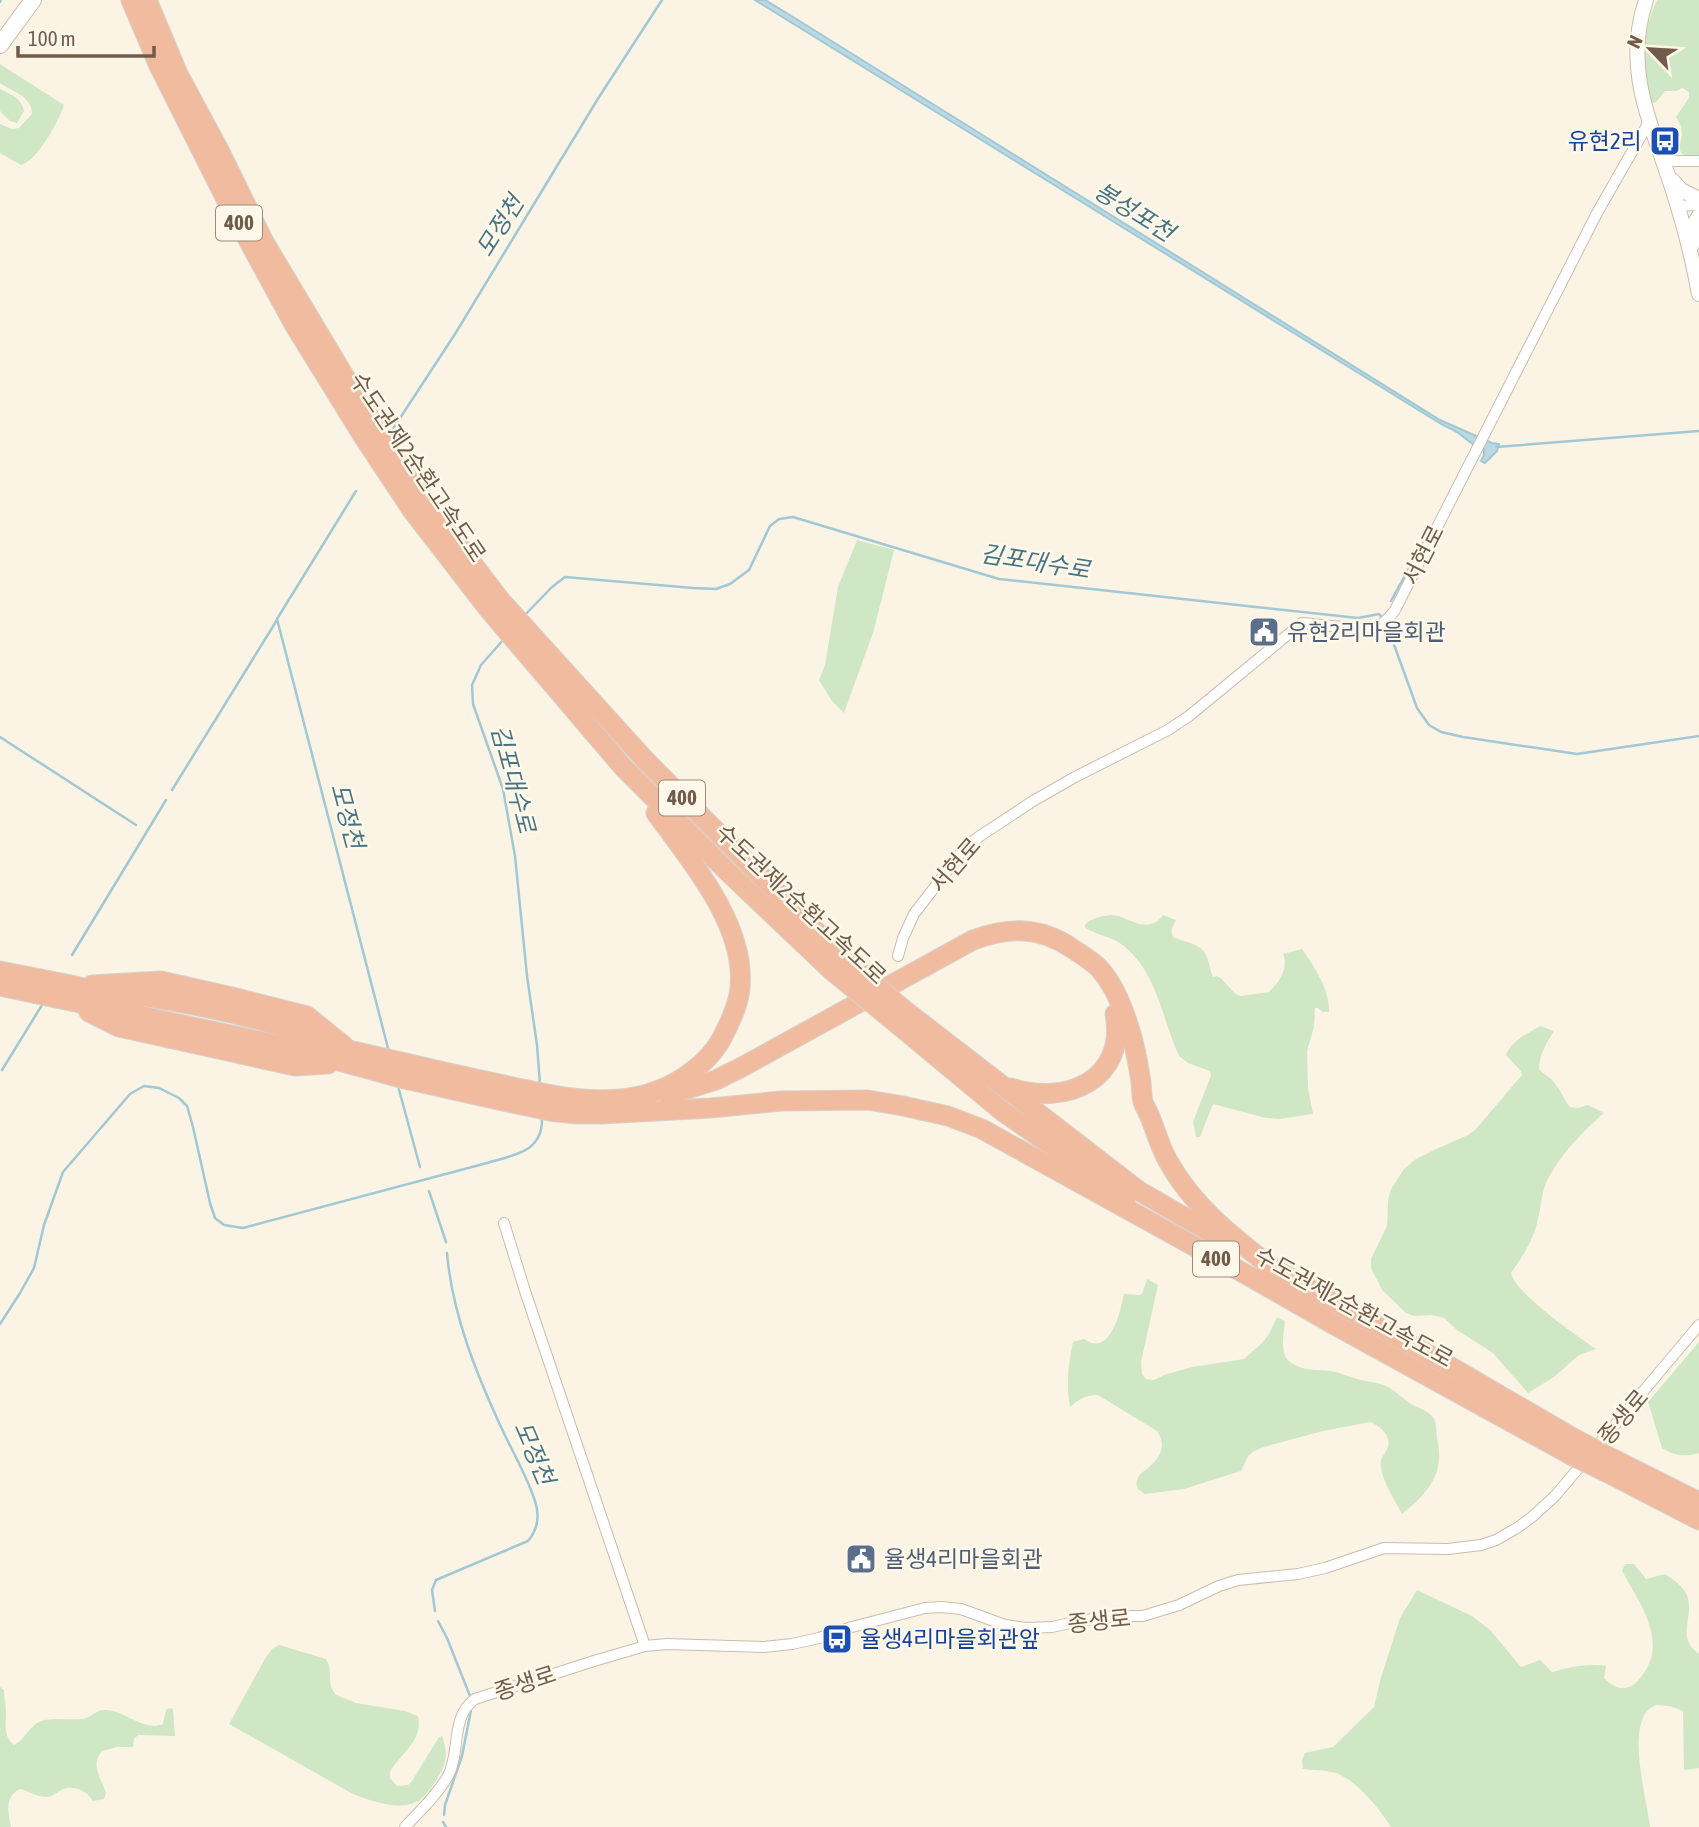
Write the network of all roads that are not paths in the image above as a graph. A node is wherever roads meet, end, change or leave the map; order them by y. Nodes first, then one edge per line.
1 (21, 0) edge
2 (33, 0) edge
3 (131, 0) edge
4 (147, 0) edge
5 (1646, 0) edge
6 (0, 27) edge
7 (0, 45) edge
8 (1649, 122) junction
9 (1661, 157) junction
10 (1699, 161) edge
11 (1667, 175) junction
12 (1699, 199) edge
13 (1699, 205) edge
14 (1677, 206) junction
15 (1699, 216) edge
16 (1691, 257) junction
17 (1699, 294) edge
18 (368, 430) junction
19 (524, 638) junction
20 (623, 767) junction
21 (898, 956) dead end
22 (836, 964) junction
23 (0, 971) edge
24 (0, 986) edge
25 (73, 994) junction
26 (896, 1013) junction
27 (348, 1054) junction
28 (964, 1056) junction
29 (412, 1073) junction
30 (641, 1104) junction
31 (504, 1223) dead end
32 (1212, 1256) junction
33 (1275, 1270) junction
34 (1699, 1325) edge
35 (1573, 1447) junction
36 (1611, 1466) junction
37 (1699, 1502) edge
38 (1699, 1520) edge
39 (645, 1646) junction
40 (405, 1827) edge

1 - 6 main road
2 - 7 main road
3 - 18 highway, 수도권제2순환고속도로 / 400
4 - 18 highway, 수도권제2순환고속도로 / 400
5 - 8 street
8 - 9 street
8 - 21 street, 서현로
9 - 10 street
9 - 11 street
11 - 12 street
11 - 14 street
13 - 14 street
14 - 16 street
15 - 16 street
16 - 17 street
18 - 19 highway, 수도권제2순환고속도로 / 400
19 - 20 highway, 수도권제2순환고속도로 / 400
19 - 22 highway, 수도권제2순환고속도로 / 400
20 - 22 highway, 수도권제2순환고속도로 / 400
20 - 30 highway
22 - 26 highway, 수도권제2순환고속도로 / 400, bridge
23 - 25 highway
24 - 25 highway
25 - 27 highway
25 - 27 highway
25 - 27 highway
26 - 28 highway, 수도권제2순환고속도로 / 400
26 - 32 highway, 수도권제2순환고속도로 / 400
27 - 29 highway
27 - 29 highway
28 - 30 highway
28 - 33 highway, 수도권제2순환고속도로 / 400
29 - 30 highway
30 - 32 highway
30 - 33 highway
31 - 39 street
32 - 35 highway, 수도권제2순환고속도로 / 400
33 - 35 highway, 수도권제2순환고속도로 / 400
34 - 39 street, 종생로
35 - 36 highway, 수도권제2순환고속도로 / 400, bridge
36 - 37 highway, 수도권제2순환고속도로 / 400
36 - 38 highway, 수도권제2순환고속도로 / 400
39 - 40 street, 종생로

